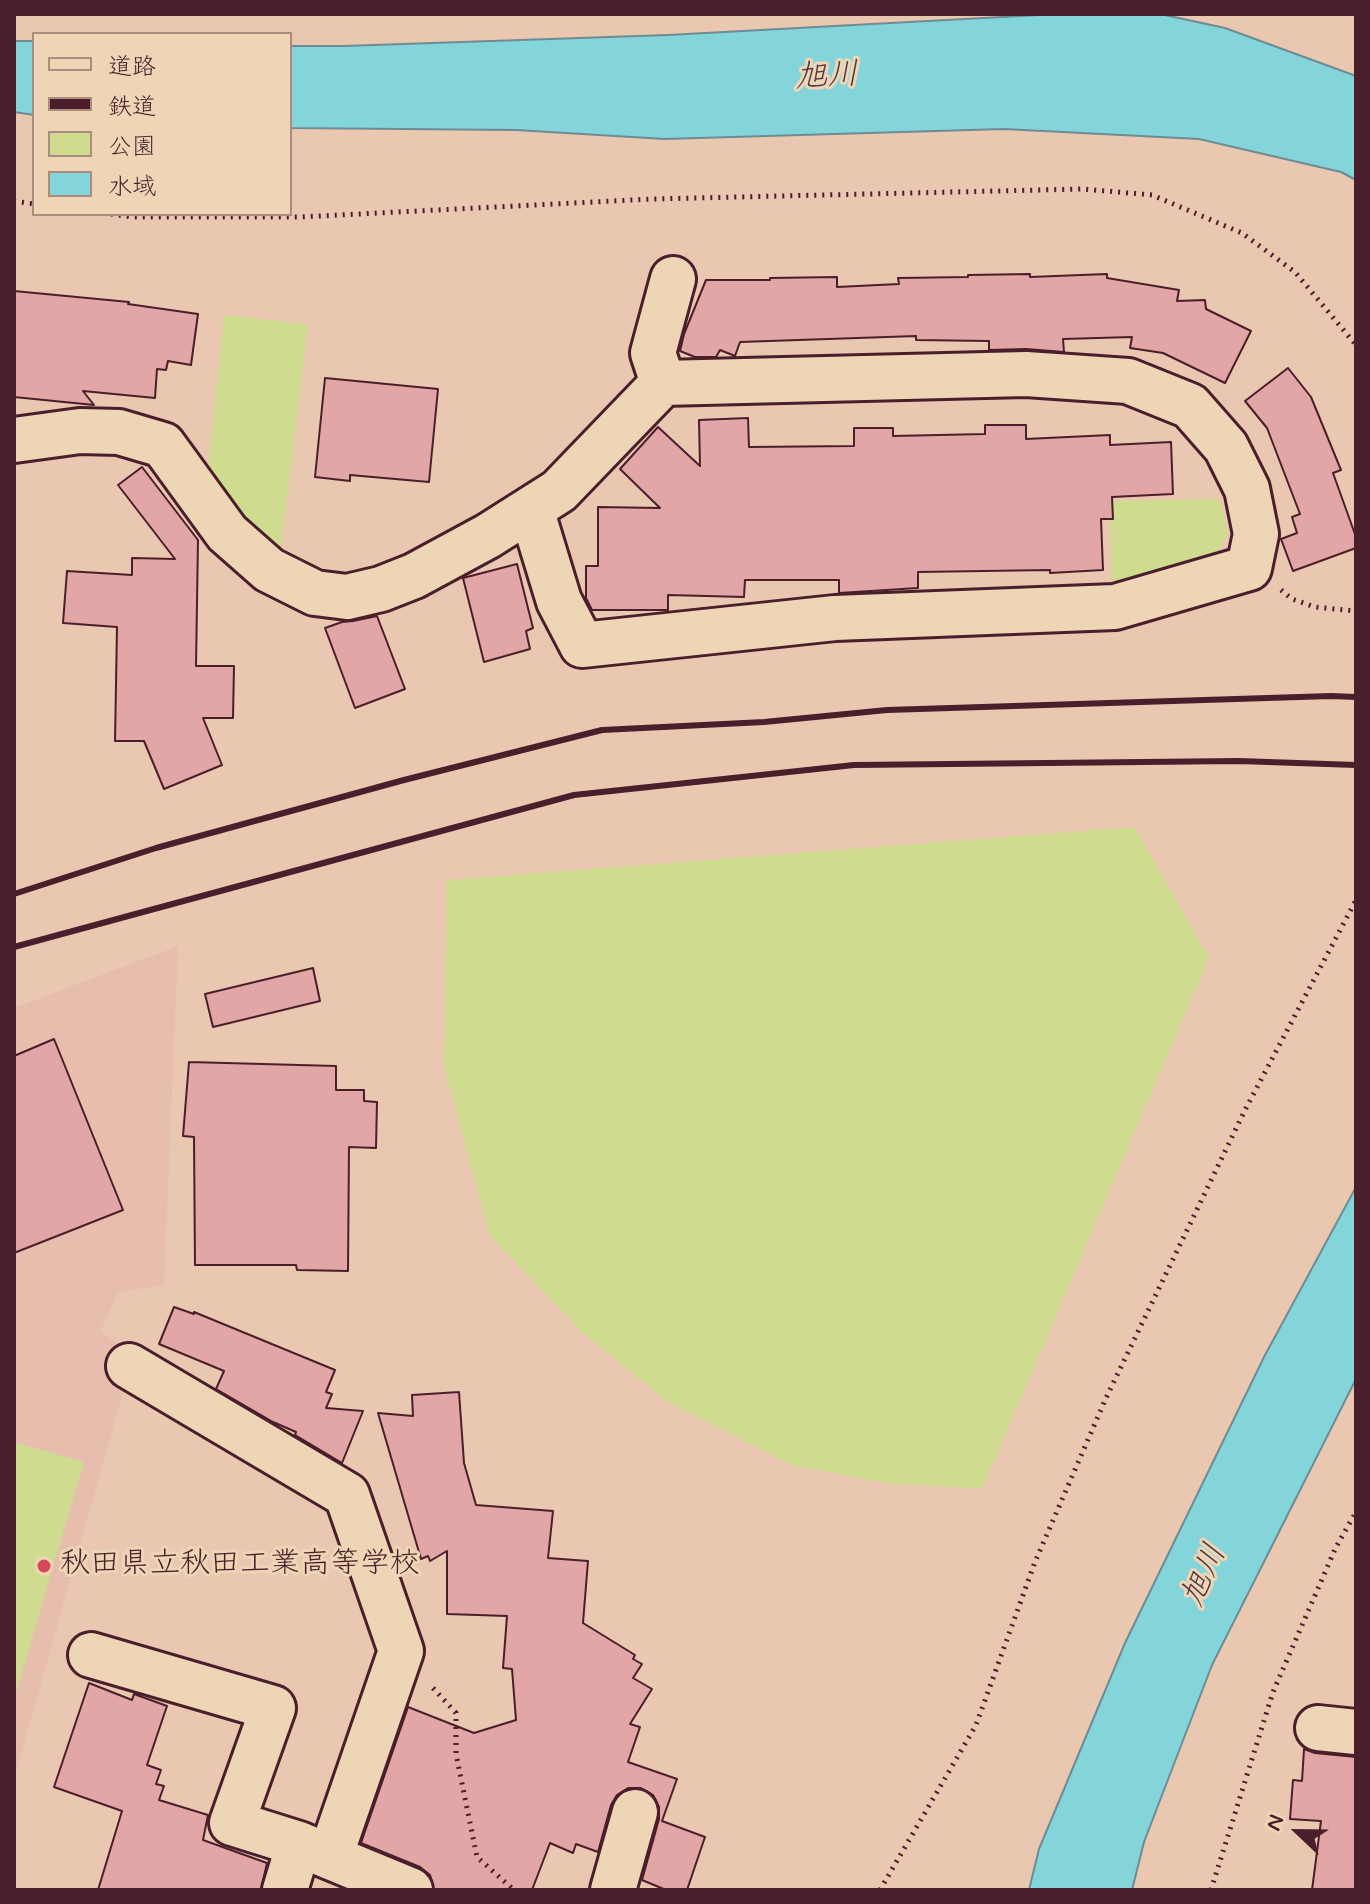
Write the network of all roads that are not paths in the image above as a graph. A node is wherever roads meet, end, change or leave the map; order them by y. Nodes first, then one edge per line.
1 (673, 279) dead end
2 (663, 383) junction
3 (14, 440) edge
4 (531, 509) junction
5 (129, 1366) dead end
6 (91, 1655) dead end
7 (635, 1812) dead end
8 (314, 1851) junction
9 (285, 1890) edge
10 (410, 1890) edge
11 (613, 1890) edge

1 - 2 street
2 - 4 street
2 - 4 street
3 - 4 street
5 - 8 street
6 - 8 street
7 - 11 street
8 - 9 street
8 - 10 street

